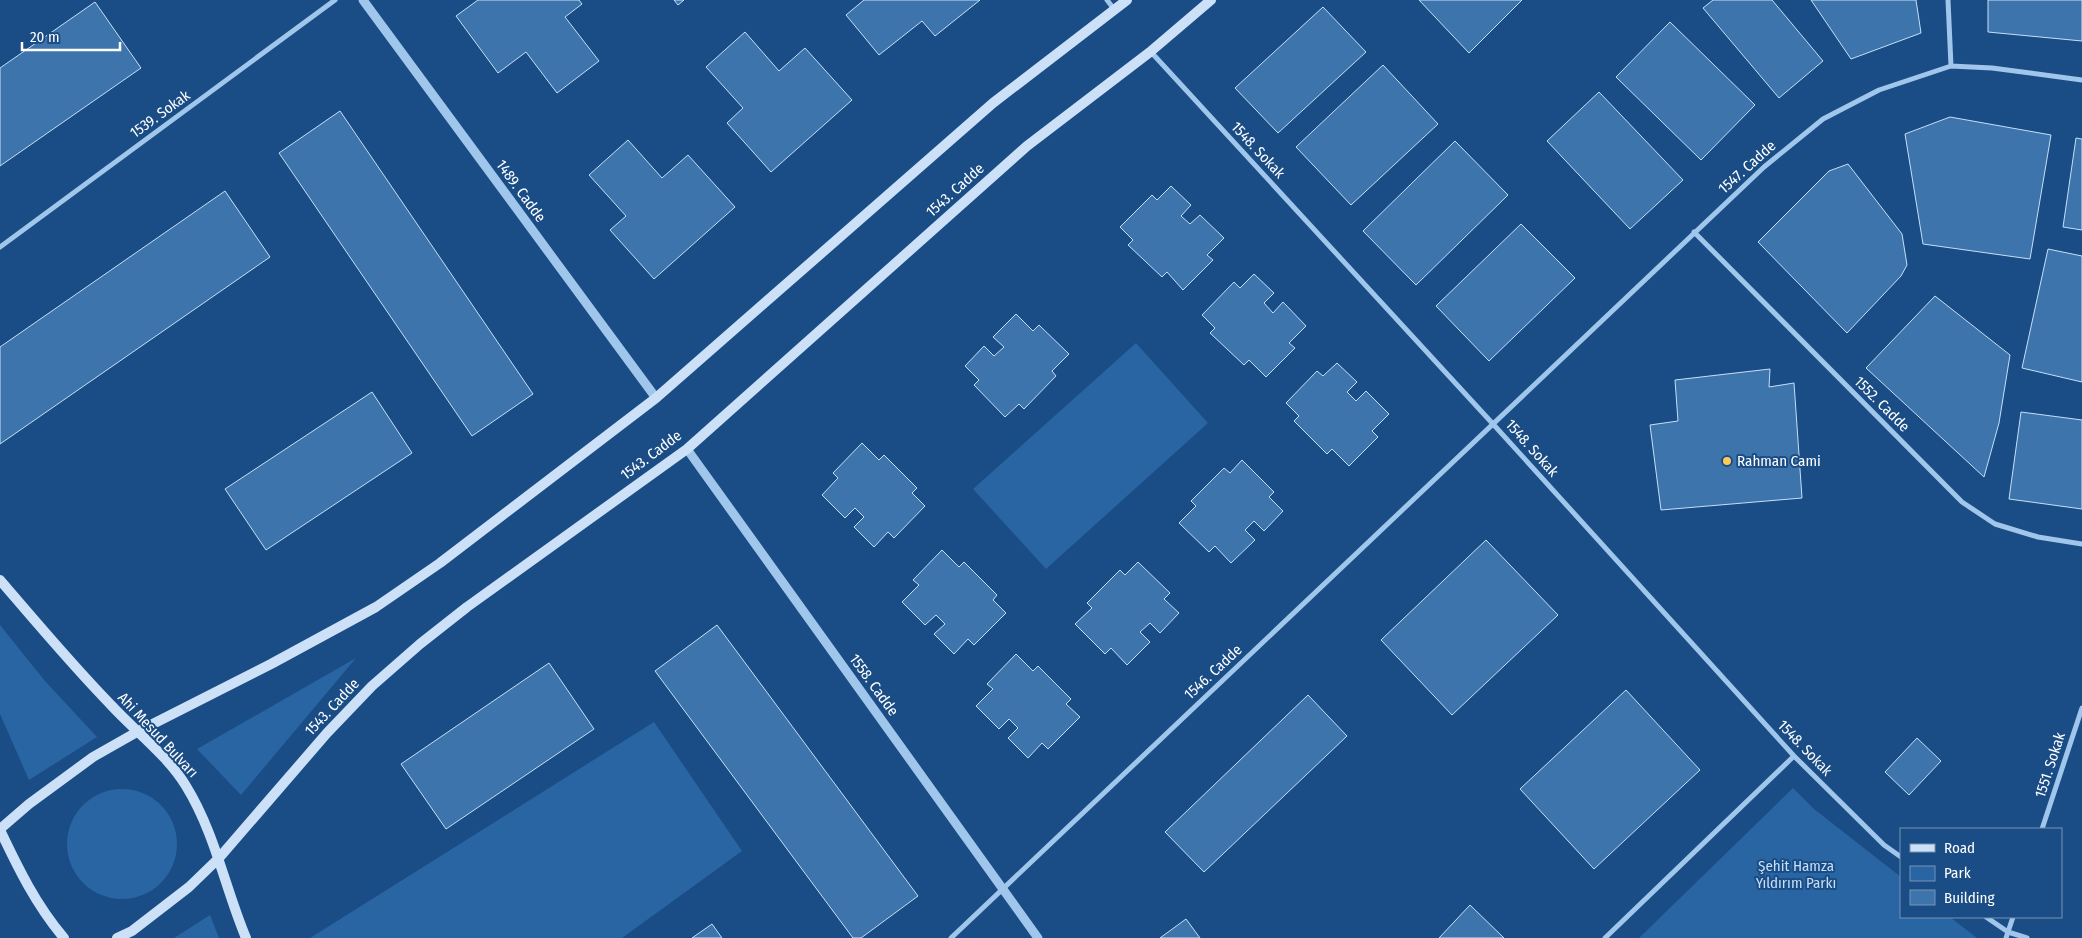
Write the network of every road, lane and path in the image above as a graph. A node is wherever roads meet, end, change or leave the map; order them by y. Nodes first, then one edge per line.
1 (335, 0) edge
2 (363, 0) edge
3 (1107, 0) edge
4 (1127, 0) edge
5 (1211, 0) edge
6 (1948, 0) edge
7 (1115, 10) junction
8 (1150, 52) junction
9 (1951, 66) junction
10 (2082, 80) edge
11 (1694, 232) junction
12 (0, 247) edge
13 (656, 398) junction
14 (1493, 424) junction
15 (687, 449) junction
16 (2082, 544) edge
17 (0, 580) edge
18 (2082, 708) edge
19 (137, 732) junction
20 (1794, 756) junction
21 (2042, 828) edge
22 (0, 829) edge
23 (1900, 856) edge
24 (220, 858) junction
25 (1003, 888) junction
26 (1987, 918) edge
27 (2013, 918) edge
28 (2007, 935) edge
29 (64, 938) edge
30 (117, 938) edge
31 (246, 938) edge
32 (951, 938) edge
33 (1038, 938) edge
34 (1605, 938) edge
35 (2027, 938) edge

1 - 12 street, 1539. Sokak
2 - 13 street, 1489. Cadde
3 - 7 street
4 - 7 main road
5 - 8 main road, 1543. Cadde
6 - 9 street
7 - 13 main road
8 - 14 street, 1548. Sokak
8 - 15 main road, 1543. Cadde
9 - 10 street, 1547. Cadde
9 - 11 street, 1547. Cadde
11 - 14 street, 1547. Cadde
11 - 16 street, 1552. Cadde
13 - 19 main road
14 - 20 street, 1548. Sokak
14 - 25 street, 1546. Cadde
15 - 24 main road, 1543. Cadde
15 - 25 street, 1558. Cadde
17 - 19 main road, Ahi Mesud Bulvarı
18 - 21 street, 1551. Sokak
19 - 22 main road
19 - 24 main road, Ahi Mesud Bulvarı
20 - 23 street, 1548. Sokak
20 - 34 street
22 - 29 main road
24 - 30 main road, 1543. Cadde
24 - 31 main road, Ahi Mesud Bulvarı
25 - 32 street, 1546. Cadde
25 - 33 street, 1558. Cadde
26 - 28 street
27 - 28 street
28 - 35 street

